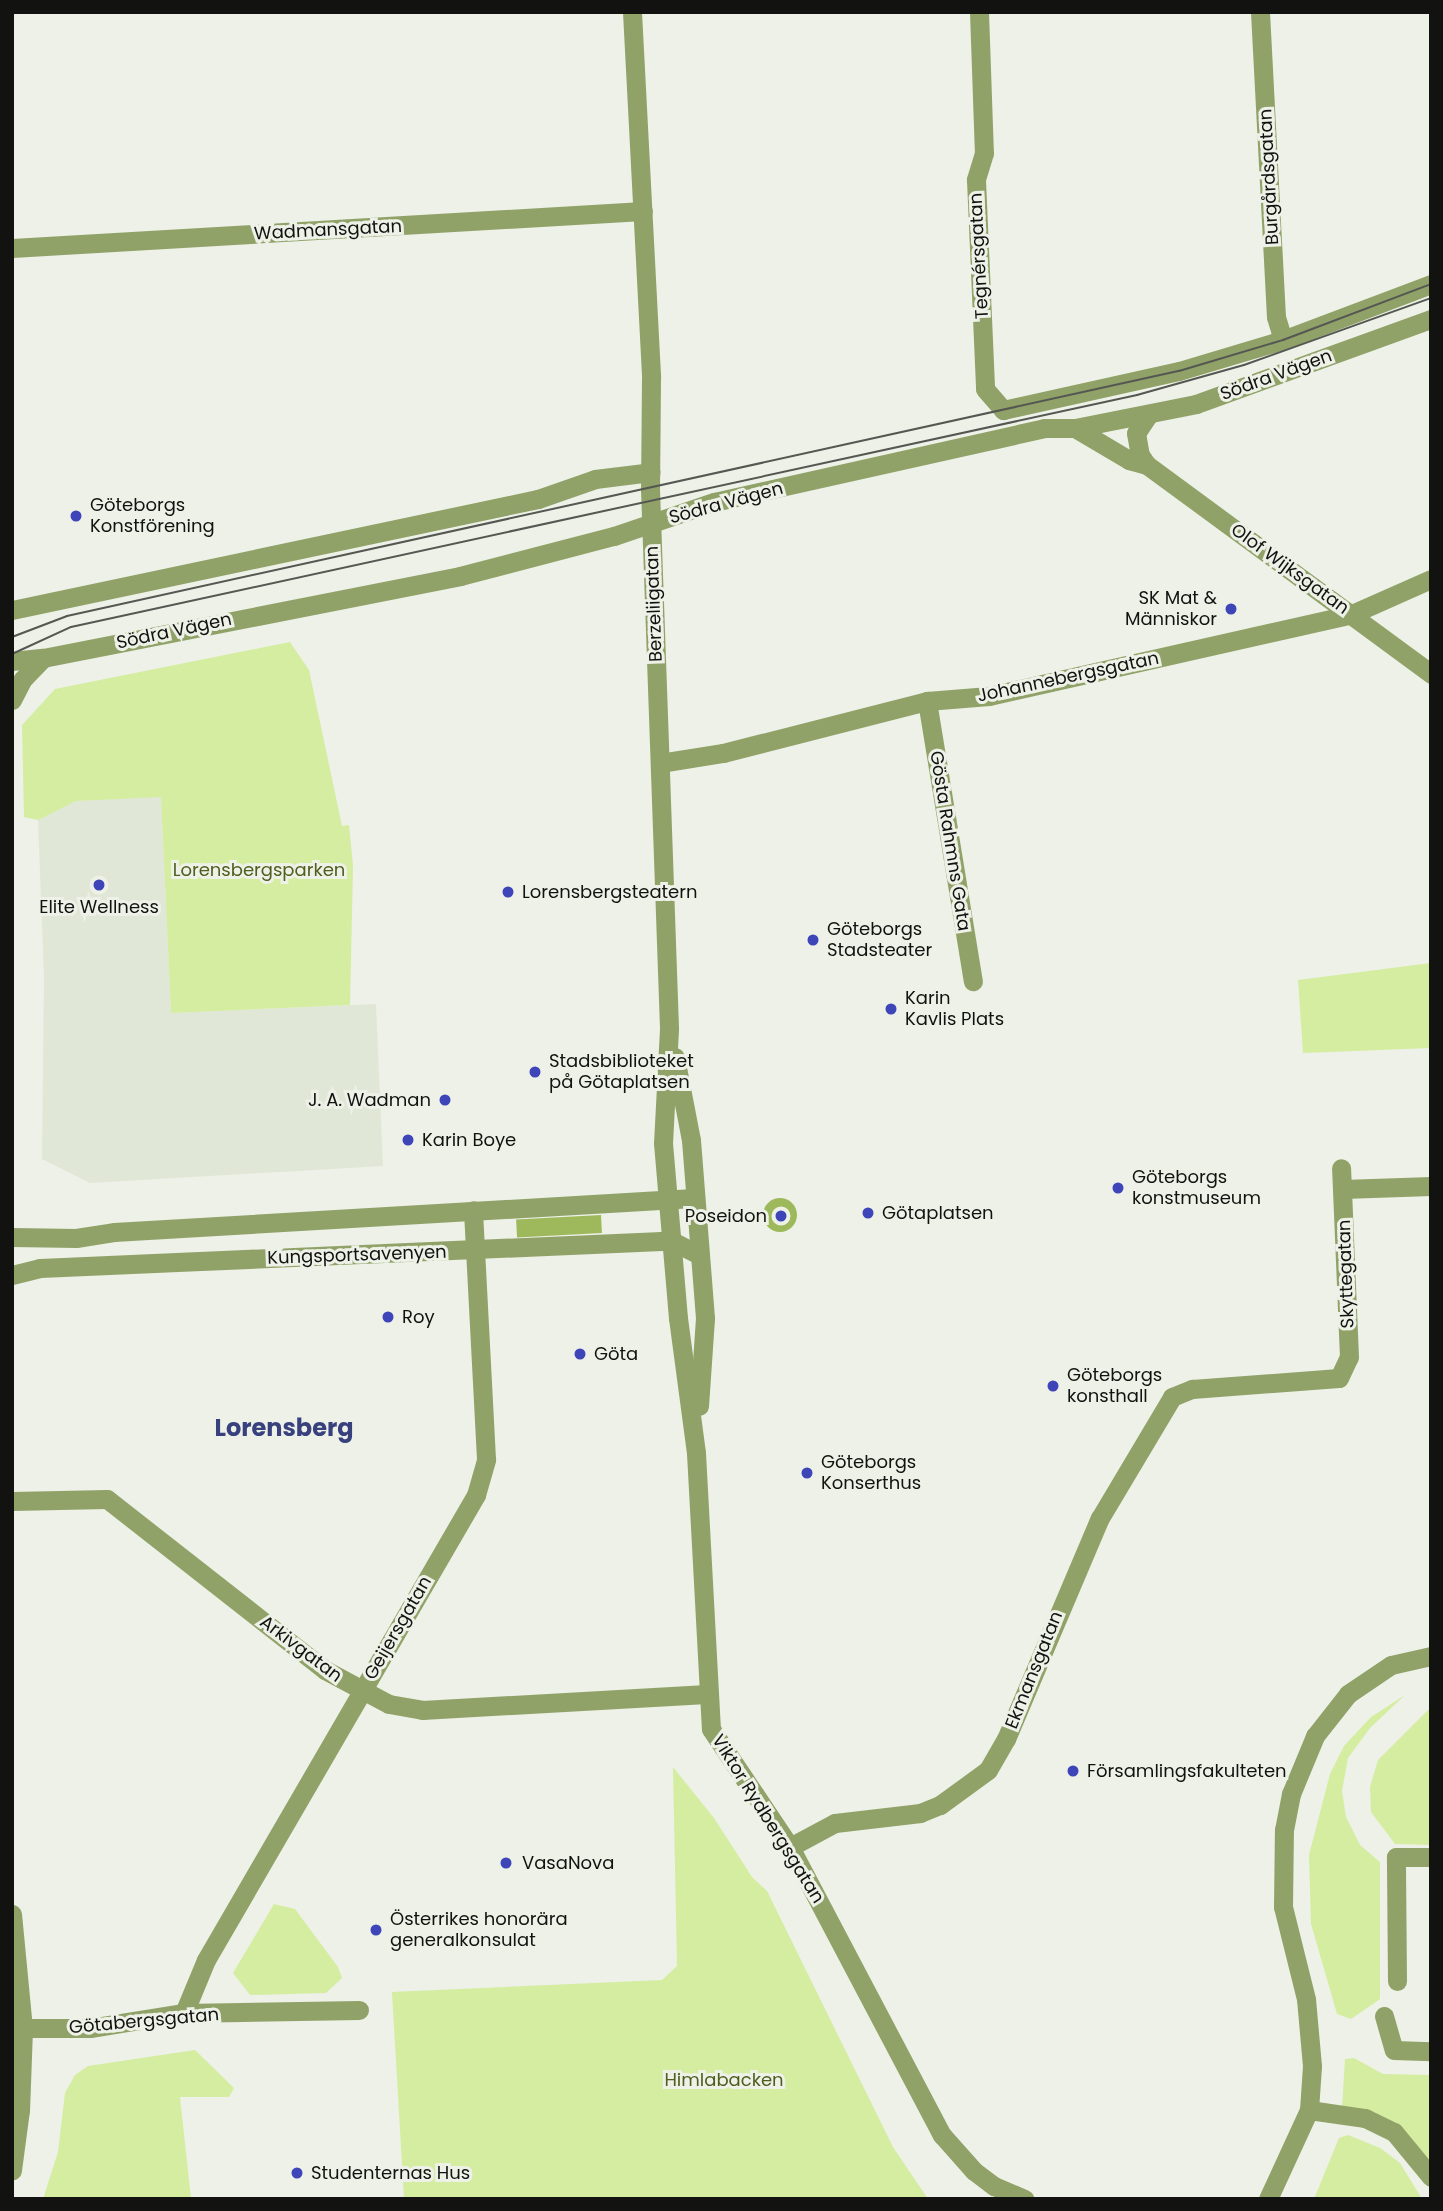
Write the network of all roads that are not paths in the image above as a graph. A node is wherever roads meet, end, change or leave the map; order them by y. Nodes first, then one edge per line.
1 (632, 12) edge
2 (979, 12) edge
3 (1260, 12) edge
4 (643, 211) junction
5 (12, 248) edge
6 (1431, 284) edge
7 (1431, 319) edge
8 (1283, 340) junction
9 (1003, 410) joint
10 (1149, 414) junction
11 (1075, 428) junction
12 (1147, 465) junction
13 (651, 472) junction
14 (652, 523) junction
15 (1431, 579) edge
16 (12, 610) edge
17 (1352, 614) junction
18 (43, 658) junction
19 (12, 661) edge
20 (1431, 674) edge
21 (12, 700) edge
22 (927, 701) junction
23 (660, 764) junction
24 (973, 981) dead end
25 (669, 1029) junction
26 (1341, 1168) dead end
27 (1431, 1186) edge
28 (1343, 1189) junction
29 (694, 1198) junction
30 (668, 1201) junction
31 (472, 1209) junction
32 (12, 1237) edge
33 (672, 1241) junction
34 (473, 1250) junction
35 (699, 1255) junction
36 (12, 1275) edge
37 (1192, 1389) joint
38 (696, 1453) junction
39 (12, 1502) edge
40 (1431, 1656) edge
41 (360, 1692) junction
42 (707, 1694) junction
43 (790, 1847) junction
44 (1431, 1857) edge
45 (12, 1914) edge
46 (1397, 1981) dead end
47 (359, 2010) dead end
48 (184, 2013) junction
49 (1384, 2016) dead end
50 (18, 2028) edge
51 (1431, 2052) edge
52 (1309, 2110) junction
53 (12, 2170) edge
54 (1431, 2176) edge
55 (1024, 2199) edge
56 (1268, 2199) edge

1 - 4 street, Berzeliigatan
2 - 9 street, Tegnérsgatan
3 - 8 street, Burgårdsgatan
4 - 5 street, Wadmansgatan
4 - 13 street, Berzeliigatan
6 - 8 street, Södra Vägen
7 - 10 street, Södra Vägen
8 - 9 street, Södra Vägen
10 - 11 street, Södra Vägen
10 - 12 street
11 - 12 street, Olof Wijksgatan
11 - 14 street, Södra Vägen
12 - 17 street, Olof Wijksgatan
13 - 14 street, Berzeliigatan
13 - 16 street
14 - 18 street, Södra Vägen
14 - 23 street, Berzeliigatan
15 - 17 street, Johannebergsgatan
17 - 20 street, Olof Wijksgatan
17 - 22 street, Johannebergsgatan
18 - 19 street, Södra Vägen
18 - 21 street
22 - 23 street, Johannebergsgatan
22 - 24 street, Gösta Rahmns Gata
23 - 25 street, Berzeliigatan
25 - 29 street, Berzeliigatan
25 - 30 street, Berzeliigatan
26 - 28 street, Skyttegatan
27 - 28 street
28 - 37 street, Skyttegatan
29 - 30 street, Kungsportsavenyen
29 - 35 street, Viktor Rydbergsgatan
30 - 31 street, Kungsportsavenyen
30 - 33 street, Viktor Rydbergsgatan
31 - 32 street, Kungsportsavenyen
31 - 34 street, Geijersgatan
33 - 34 street, Kungsportsavenyen
33 - 35 street, Kungsportsavenyen
33 - 38 street, Viktor Rydbergsgatan
34 - 36 street, Kungsportsavenyen
34 - 41 street, Geijersgatan
35 - 38 street, Viktor Rydbergsgatan
37 - 43 street, Ekmansgatan
38 - 42 street, Viktor Rydbergsgatan
39 - 41 street, Arkivgatan
40 - 52 street
41 - 42 street, Arkivgatan
41 - 48 street, Geijersgatan
42 - 43 street, Viktor Rydbergsgatan
43 - 55 street, Viktor Rydbergsgatan
44 - 46 street
45 - 50 street
47 - 48 street, Götabergsgatan
48 - 50 street, Götabergsgatan
49 - 51 street
50 - 53 street
52 - 54 street
52 - 56 street

